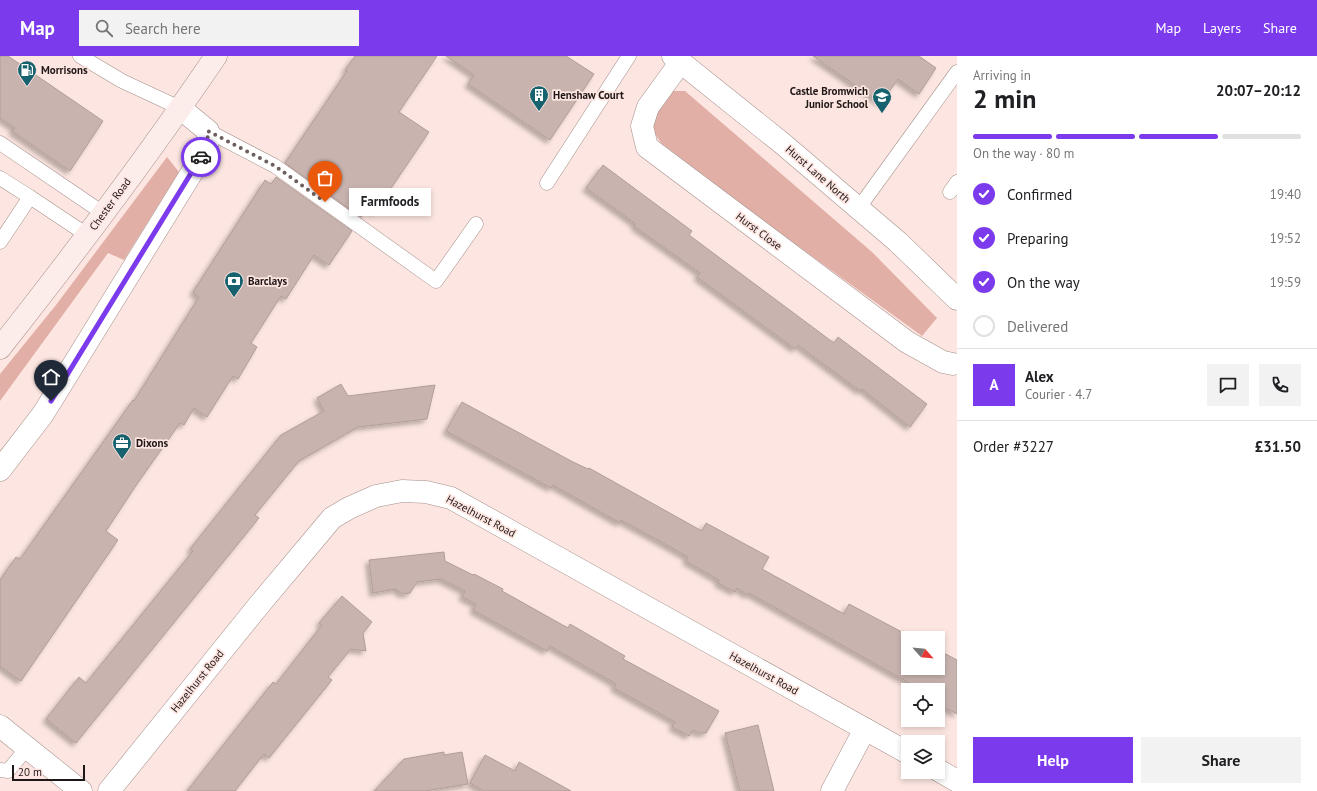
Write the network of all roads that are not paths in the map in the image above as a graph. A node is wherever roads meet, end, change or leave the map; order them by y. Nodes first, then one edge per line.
1 (80, 56) edge
2 (216, 56) edge
3 (630, 56) edge
4 (676, 59) edge
5 (957, 72) edge
6 (180, 108) junction
7 (208, 131) junction
8 (0, 143) edge
9 (0, 178) edge
10 (547, 183) dead end
11 (30, 197) junction
12 (858, 209) junction
13 (103, 213) junction
14 (476, 224) dead end
15 (87, 235) junction
16 (0, 242) edge
17 (957, 300) edge
18 (0, 348) edge
19 (953, 364) dead end
20 (0, 470) edge
21 (0, 726) edge
22 (865, 729) junction
23 (27, 748) junction
24 (901, 749) edge
25 (0, 770) edge
26 (945, 774) edge
27 (957, 781) edge
28 (81, 791) edge
29 (109, 791) edge
30 (832, 791) edge

1 - 6 lane
2 - 6 main road, Chester Road
3 - 10 lane
4 - 12 street, Hurst Lane North
4 - 19 street, Hurst Close
5 - 12 lane
6 - 7 street
6 - 13 main road, Chester Road
7 - 14 lane
7 - 20 street
8 - 13 lane
9 - 11 lane
11 - 15 lane
11 - 16 lane
12 - 17 street, Hurst Lane North
13 - 15 main road, Chester Road
15 - 18 main road, Chester Road
21 - 23 street
22 - 24 street, Hazelhurst Road
22 - 29 street, Hazelhurst Road
22 - 30 street
23 - 25 lane
23 - 28 street
26 - 27 street

